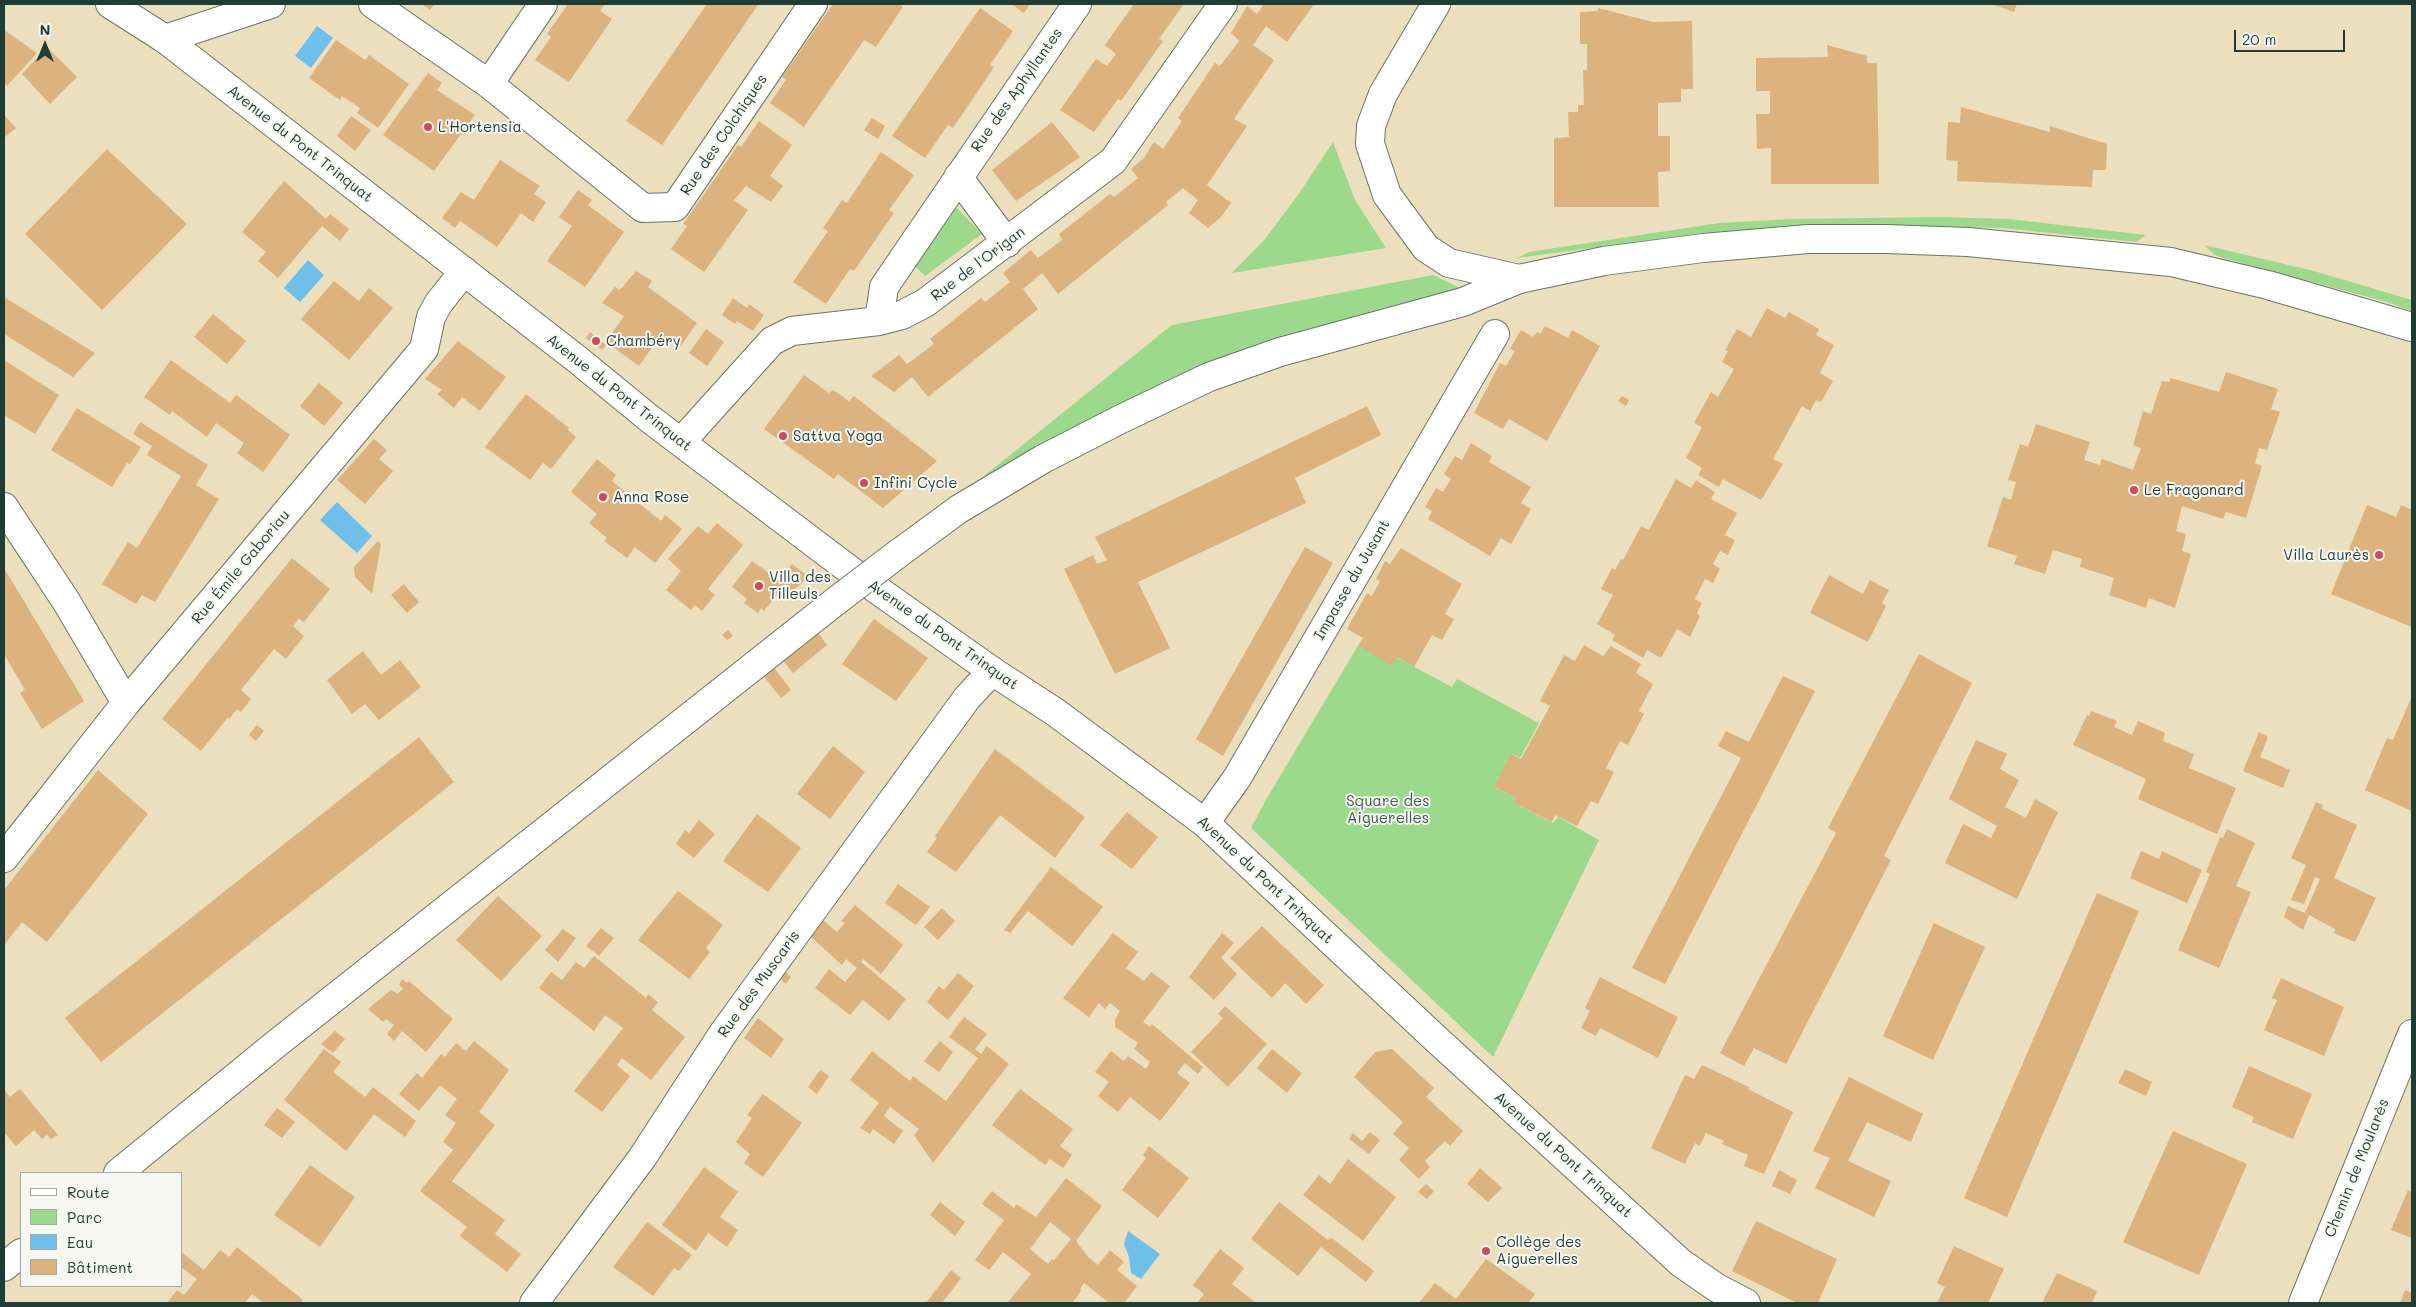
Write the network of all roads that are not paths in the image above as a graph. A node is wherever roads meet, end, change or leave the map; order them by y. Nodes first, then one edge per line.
1 (110, 4) edge
2 (271, 4) edge
3 (373, 4) edge
4 (543, 4) edge
5 (814, 4) edge
6 (1077, 4) edge
7 (1223, 4) edge
8 (1436, 4) edge
9 (165, 39) junction
10 (489, 84) junction
11 (958, 177) junction
12 (1006, 243) junction
13 (464, 271) junction
14 (1520, 279) junction
15 (879, 321) junction
16 (2412, 327) edge
17 (1495, 334) dead end
18 (681, 442) junction
19 (4, 507) edge
20 (992, 670) junction
21 (126, 703) junction
22 (1205, 823) junction
23 (4, 858) edge
24 (2412, 1034) edge
25 (119, 1172) edge
26 (20, 1254) edge
27 (4, 1267) edge
28 (534, 1303) edge
29 (1746, 1303) edge
30 (2303, 1303) edge

1 - 9 street, Avenue du Pont Trinquat
2 - 9 street
3 - 10 street, Rue des Colchiques
4 - 10 street
5 - 10 street, Rue des Colchiques
6 - 11 street, Rue des Aphyllantes
7 - 12 street, Rue de l'Origan
8 - 14 street
9 - 13 street, Avenue du Pont Trinquat
11 - 12 street
11 - 15 street, Rue des Aphyllantes
12 - 15 street, Rue de l'Origan
13 - 18 street, Avenue du Pont Trinquat
13 - 21 street, Rue Émile Gaboriau
14 - 16 street
14 - 25 street, bridge
15 - 18 street, Rue de l'Origan
17 - 22 street, Impasse du Jusant
18 - 20 street, Avenue du Pont Trinquat
19 - 21 street
20 - 22 street, Avenue du Pont Trinquat
20 - 28 street, Rue des Muscaris
21 - 23 street, Rue Émile Gaboriau
22 - 29 street, Avenue du Pont Trinquat
24 - 30 street, Chemin de Moularès
26 - 27 street

